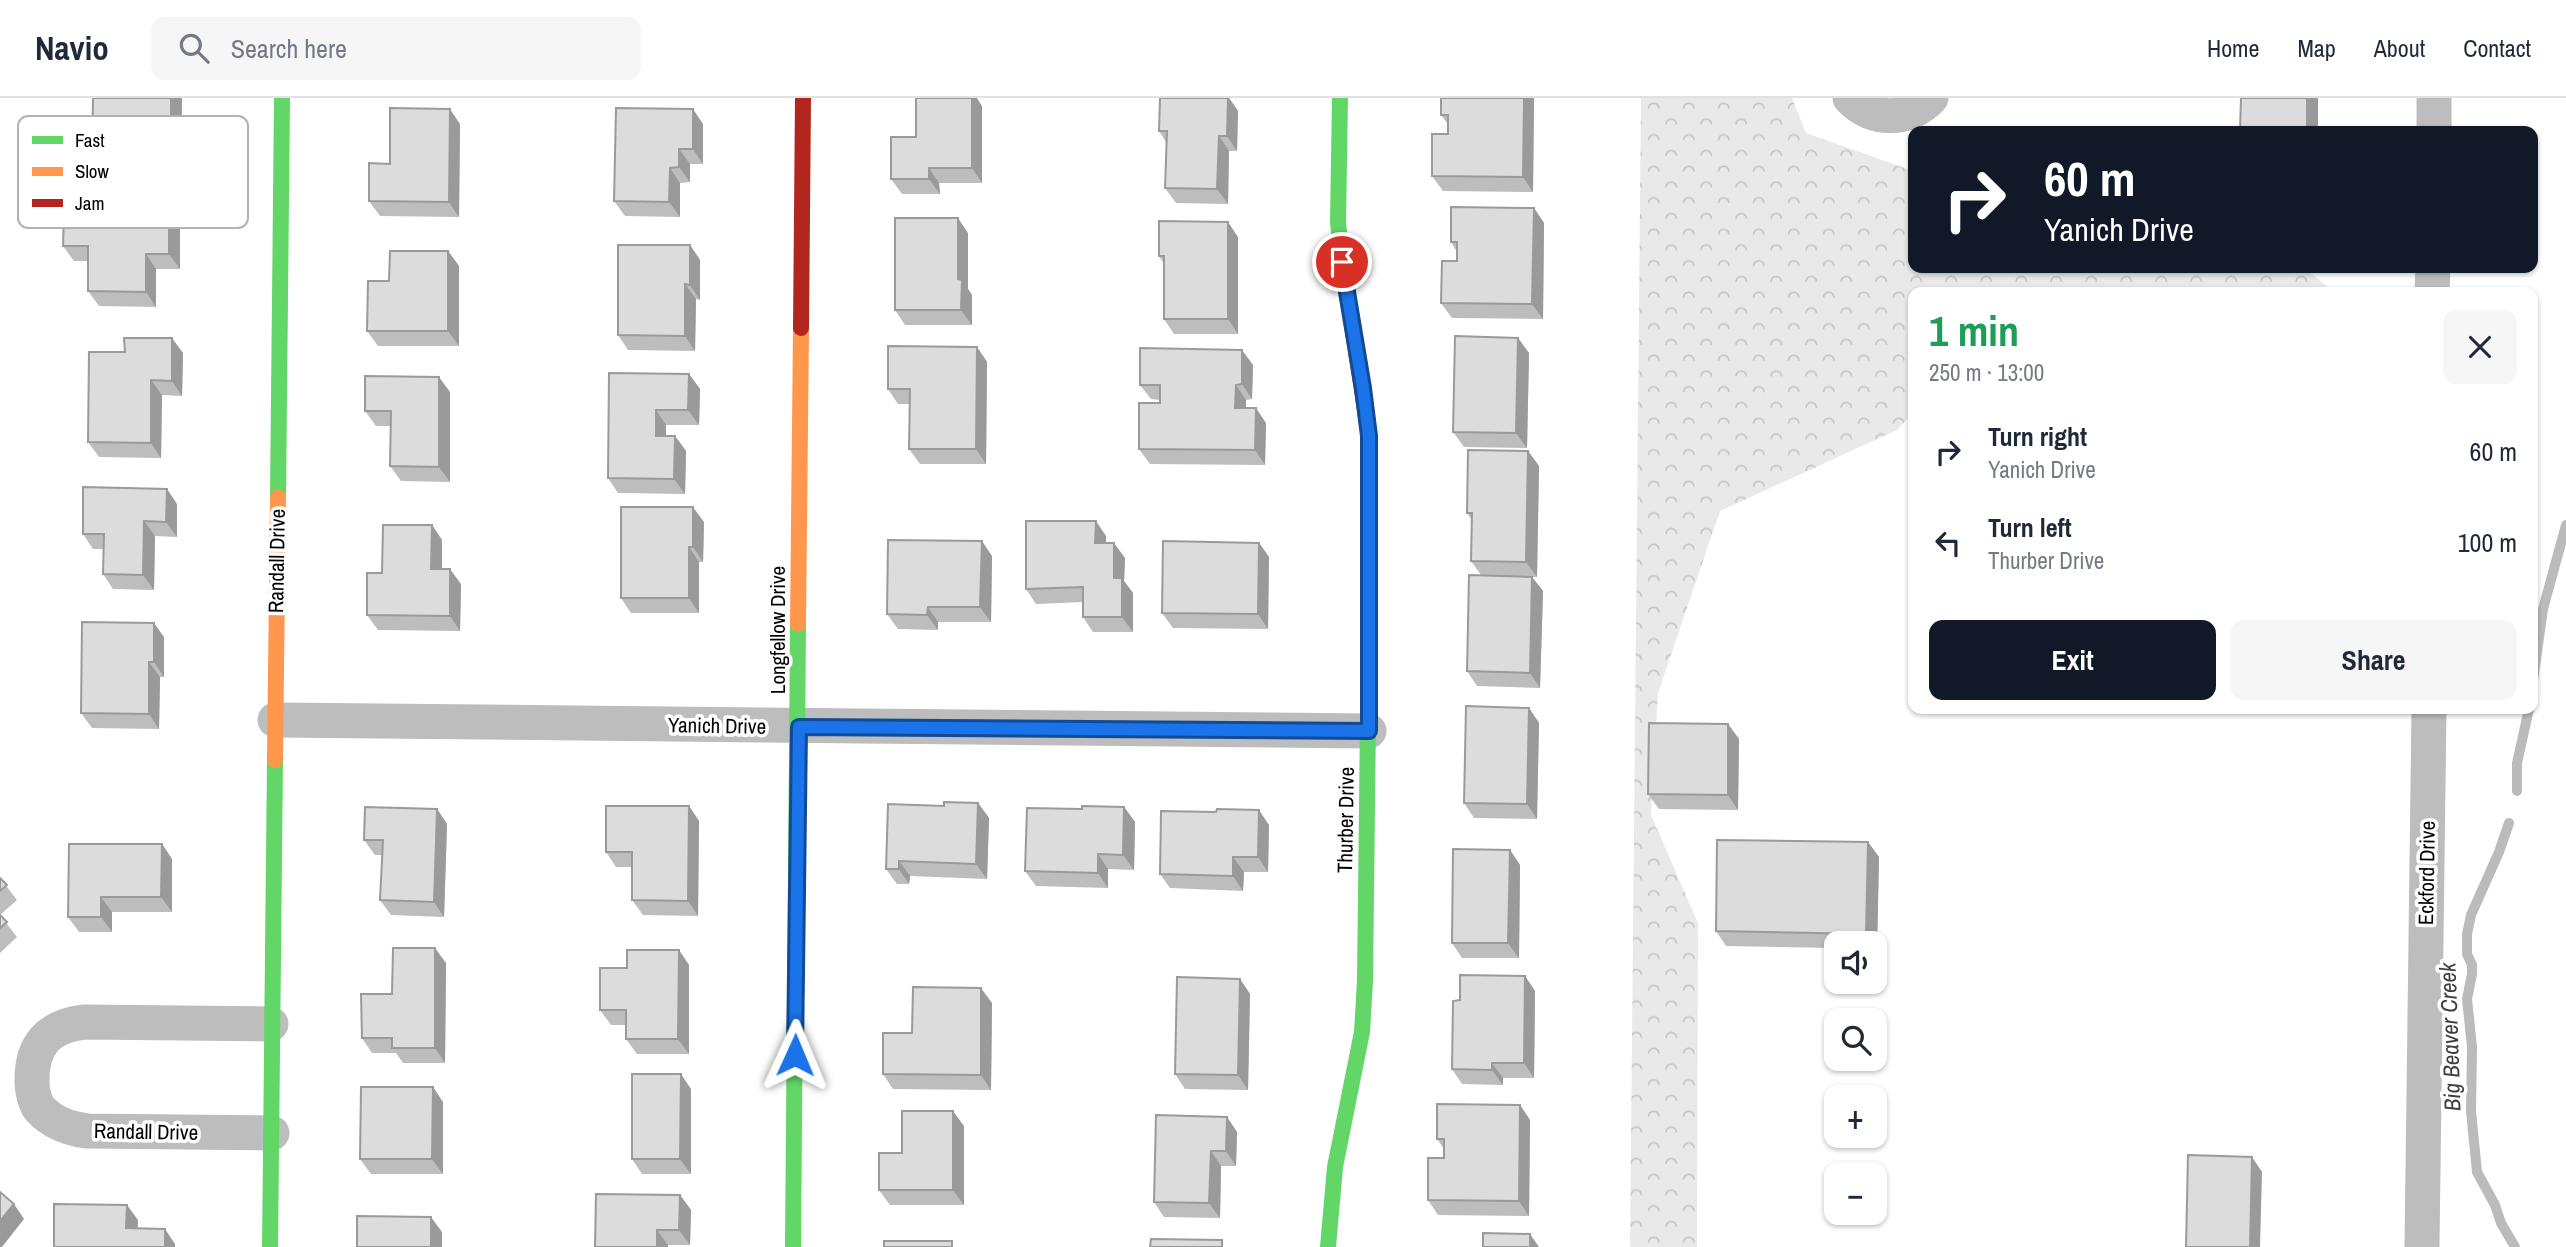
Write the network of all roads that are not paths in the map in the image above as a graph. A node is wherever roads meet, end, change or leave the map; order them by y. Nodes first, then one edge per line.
1 (282, 98) edge
2 (803, 98) edge
3 (1340, 98) edge
4 (1850, 98) edge
5 (1931, 98) edge
6 (2434, 98) edge
7 (2434, 126) edge
8 (2429, 714) edge
9 (275, 720) junction
10 (799, 727) junction
11 (1369, 731) junction
12 (271, 1024) junction
13 (272, 1133) junction
14 (270, 1247) edge
15 (793, 1247) edge
16 (1328, 1247) edge
17 (2422, 1247) edge

1 - 9 street, Randall Drive
2 - 10 street, Longfellow Drive
3 - 11 street, Thurber Drive
4 - 5 street
6 - 7 street
8 - 17 street, Eckford Drive
9 - 10 street, Yanich Drive
9 - 12 street, Randall Drive
10 - 11 street, Yanich Drive
10 - 15 street, Longfellow Drive
11 - 16 street, Thurber Drive
12 - 13 street, Randall Drive
12 - 13 street, Randall Drive
13 - 14 street, Randall Drive

